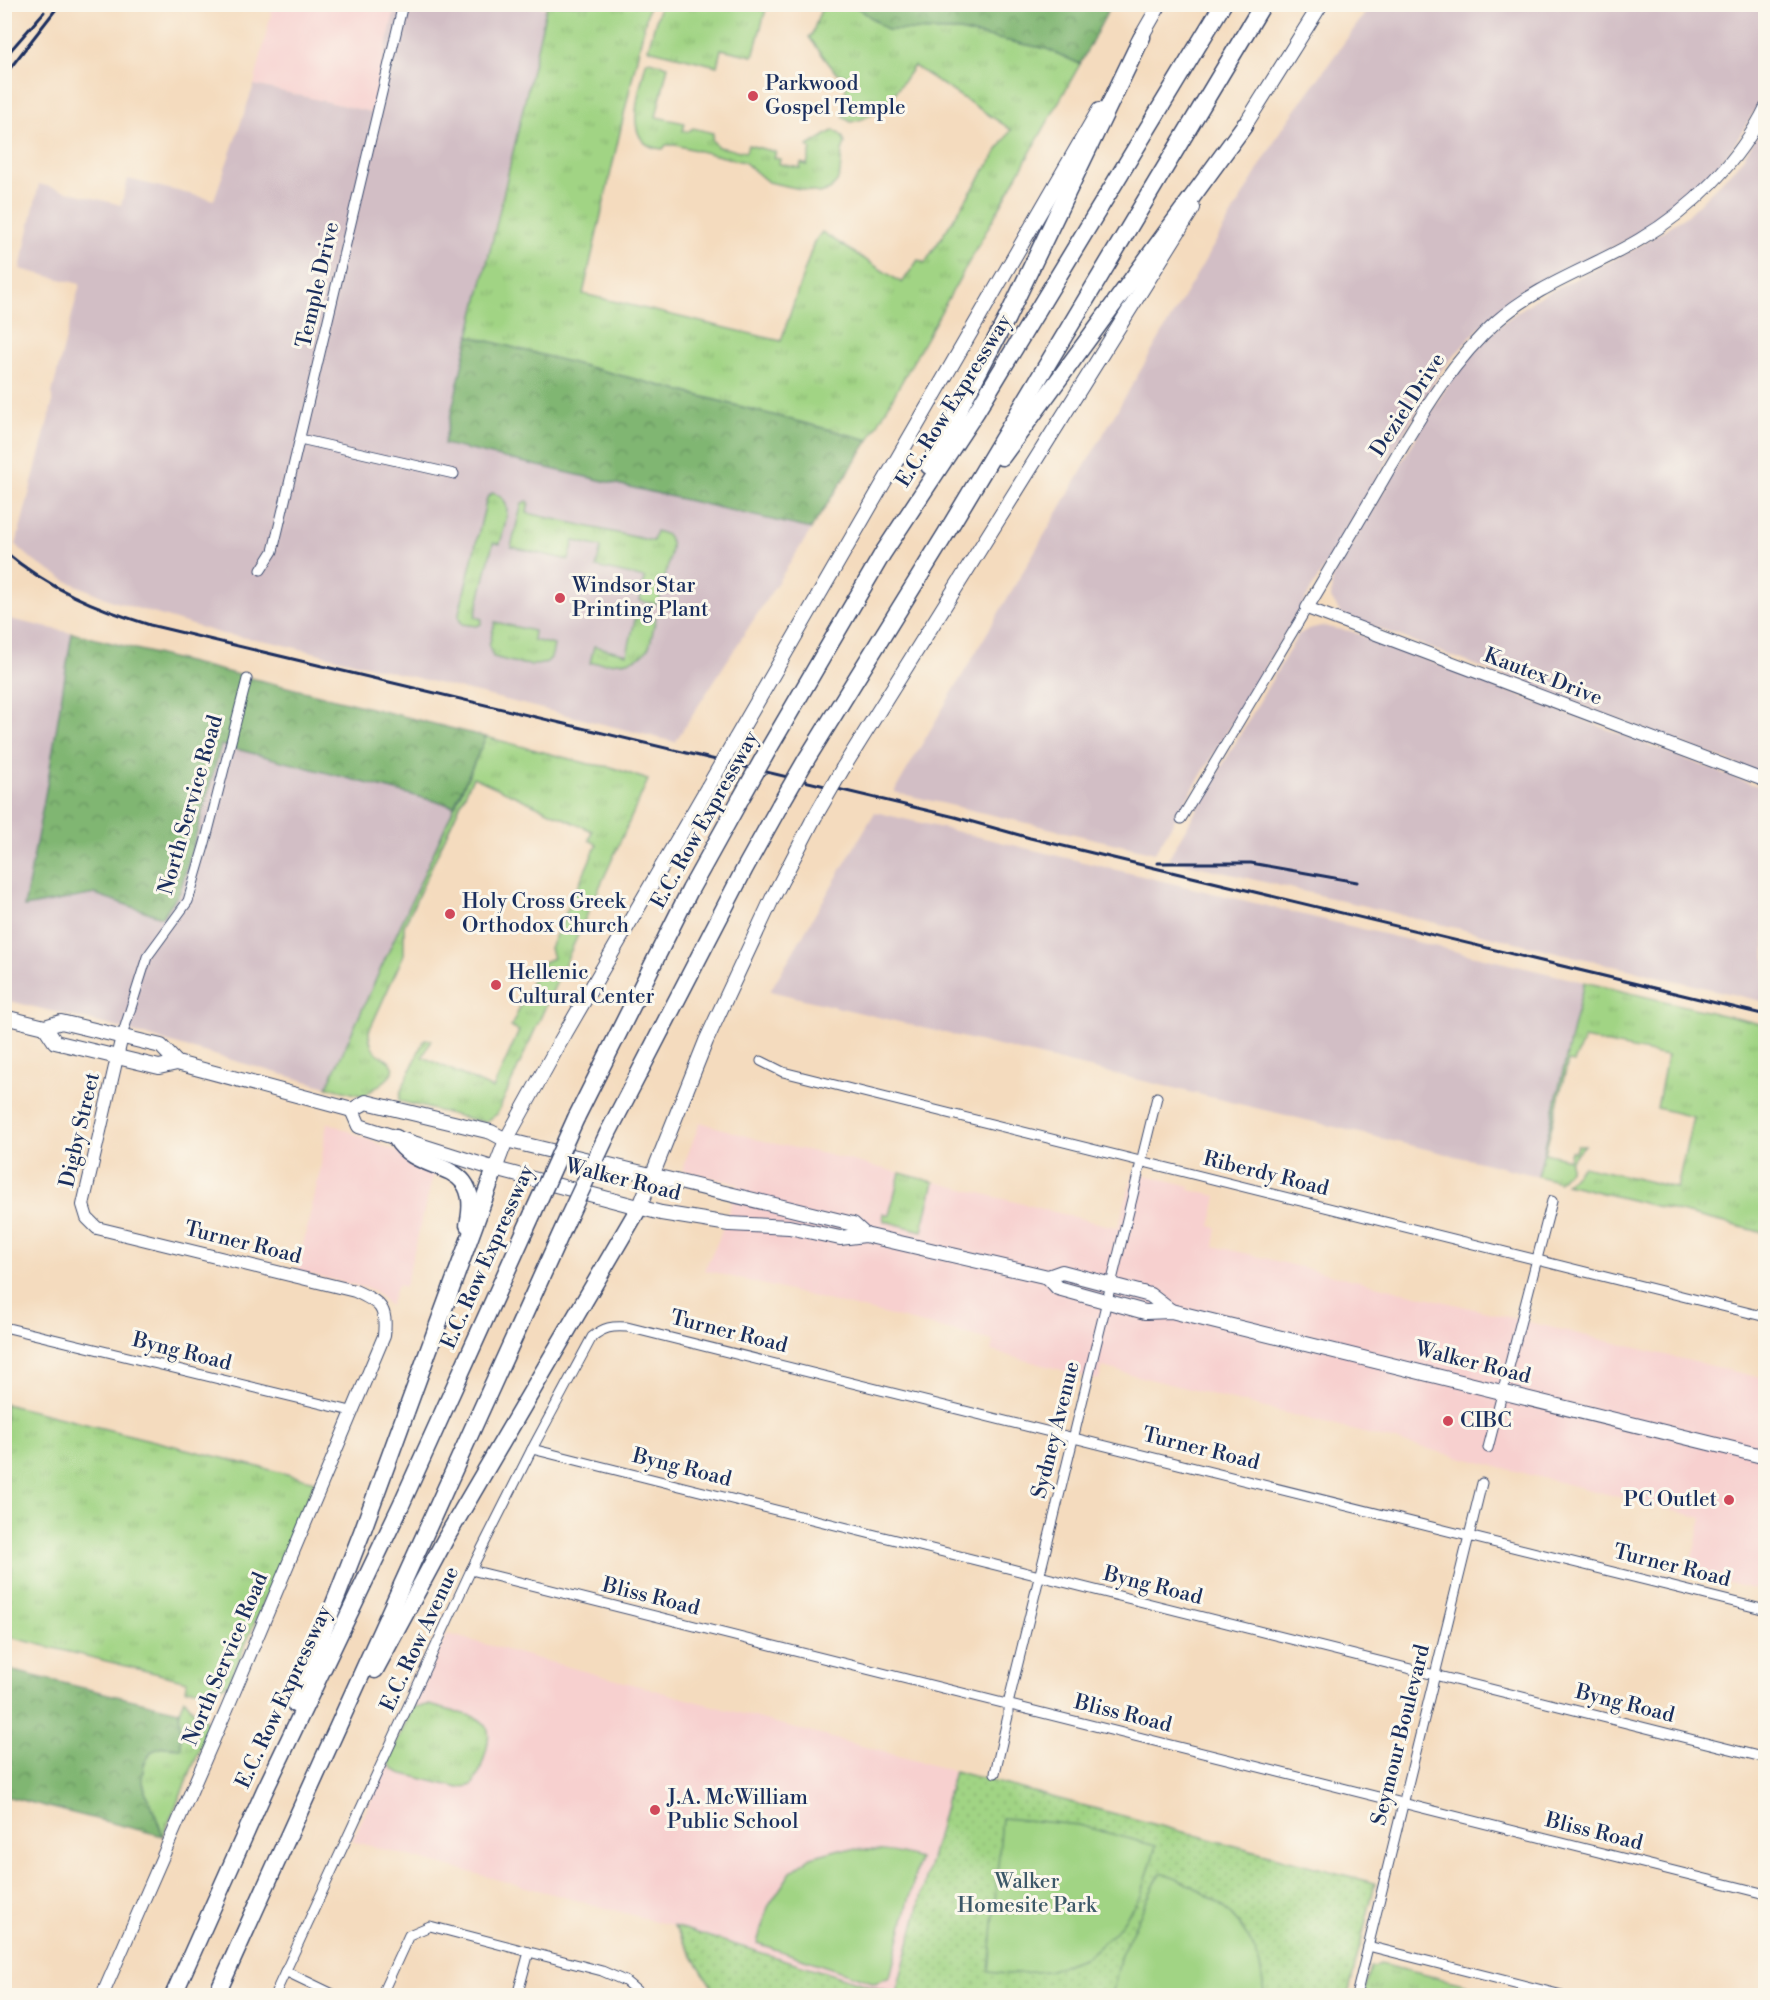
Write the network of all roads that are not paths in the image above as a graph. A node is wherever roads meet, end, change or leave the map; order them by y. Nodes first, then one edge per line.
1 (403, 4) edge
2 (1160, 4) edge
3 (1223, 4) edge
4 (1263, 4) edge
5 (1321, 4) edge
6 (1142, 37) junction
7 (1766, 107) edge
8 (1244, 126) junction
9 (1761, 128) edge
10 (300, 439) junction
11 (454, 474) dead end
12 (945, 535) junction
13 (883, 553) junction
14 (261, 570) dead end
15 (1307, 608) junction
16 (247, 679) dead end
17 (1766, 781) edge
18 (1181, 819) dead end
19 (4, 1017) edge
20 (45, 1027) junction
21 (122, 1036) junction
22 (117, 1057) junction
23 (760, 1061) dead end
24 (177, 1063) junction
25 (1157, 1097) dead end
26 (352, 1110) junction
27 (396, 1138) junction
28 (506, 1140) junction
29 (1142, 1162) junction
30 (495, 1169) junction
31 (653, 1174) junction
32 (1552, 1201) dead end
33 (640, 1206) junction
34 (97, 1228) joint
35 (865, 1235) junction
36 (1536, 1260) junction
37 (1048, 1277) junction
38 (454, 1282) junction
39 (1111, 1284) junction
40 (1106, 1302) junction
41 (1171, 1311) junction
42 (1766, 1317) edge
43 (4, 1327) edge
44 (627, 1327) joint
45 (384, 1336) joint
46 (1502, 1392) junction
47 (351, 1412) junction
48 (1073, 1437) junction
49 (1488, 1448) dead end
50 (532, 1449) junction
51 (1766, 1457) edge
52 (1482, 1483) dead end
53 (1469, 1536) junction
54 (471, 1570) junction
55 (1039, 1576) junction
56 (1766, 1610) edge
57 (1435, 1675) junction
58 (1008, 1704) junction
59 (1766, 1758) edge
60 (324, 1760) junction
61 (995, 1773) dead end
62 (264, 1792) junction
63 (1403, 1803) junction
64 (1766, 1894) edge
65 (1368, 1946) junction
66 (529, 1952) junction
67 (285, 1971) junction
68 (102, 1995) edge
69 (173, 1995) edge
70 (216, 1995) edge
71 (274, 1995) edge
72 (337, 1995) edge
73 (381, 1995) edge
74 (517, 1995) edge
75 (643, 1995) edge
76 (1356, 1995) edge
77 (1566, 1995) edge

1 - 10 street, Temple Drive
2 - 6 main road
3 - 13 highway, E.C. Row Expressway
4 - 12 highway
5 - 8 main road
6 - 13 highway
6 - 28 main road, bridge
7 - 9 street, Deziel Drive
8 - 12 highway
8 - 31 main road, bridge
9 - 15 street, Deziel Drive
10 - 11 street
10 - 14 street, Temple Drive
12 - 60 highway, bridge
13 - 62 highway, E.C. Row Expressway, bridge
15 - 17 street, Kautex Drive
15 - 18 street, Deziel Drive
16 - 21 street, North Service Road
19 - 20 main road, Walker Road
20 - 21 main road, Walker Road
20 - 22 main road, Walker Road
21 - 22 street, Digby Street
21 - 24 main road, Walker Road
22 - 24 main road, Walker Road
22 - 34 street, Digby Street
23 - 29 street, Riberdy Road
24 - 26 main road, Walker Road
25 - 29 street, Sydney Avenue
26 - 27 main road, Walker Road
26 - 28 main road, Walker Road
27 - 30 main road, Walker Road
27 - 38 highway
28 - 30 main road
28 - 31 main road, Walker Road
29 - 36 street, Riberdy Road
29 - 39 street, Sydney Avenue
30 - 33 main road, Walker Road
30 - 38 highway
31 - 33 main road
31 - 35 main road, Walker Road
32 - 36 street
33 - 35 main road, Walker Road
33 - 60 highway
34 - 45 street, Turner Road
35 - 37 main road, Walker Road
36 - 42 street, Riberdy Road
36 - 46 street
37 - 39 main road, Walker Road
37 - 40 main road, Walker Road
38 - 62 highway
39 - 40 street, Sydney Avenue
39 - 41 main road, Walker Road
40 - 41 main road, Walker Road
40 - 48 street, Sydney Avenue
41 - 46 main road, Walker Road
43 - 47 street, Byng Road
44 - 48 street, Turner Road
44 - 50 street, E.C. Row Avenue
45 - 47 street, North Service Road
46 - 49 street
46 - 51 main road, Walker Road
47 - 68 street, North Service Road
48 - 53 street, Turner Road
48 - 55 street, Sydney Avenue
50 - 54 street, E.C. Row Avenue
50 - 55 street, Byng Road
52 - 53 street, Seymour Boulevard
53 - 56 street, Turner Road
53 - 57 street, Seymour Boulevard
54 - 58 street, Bliss Road
54 - 67 street, E.C. Row Avenue
55 - 57 street, Byng Road
55 - 58 street, Sydney Avenue
57 - 59 street, Byng Road
57 - 63 street, Seymour Boulevard
58 - 61 street, Sydney Avenue
58 - 63 street, Bliss Road
60 - 70 highway
62 - 69 highway, E.C. Row Expressway
63 - 64 street, Bliss Road
63 - 65 street, Seymour Boulevard
65 - 76 street, Seymour Boulevard
65 - 77 street
66 - 73 street
66 - 74 street
66 - 75 street
67 - 71 street, E.C. Row Avenue
67 - 72 street

